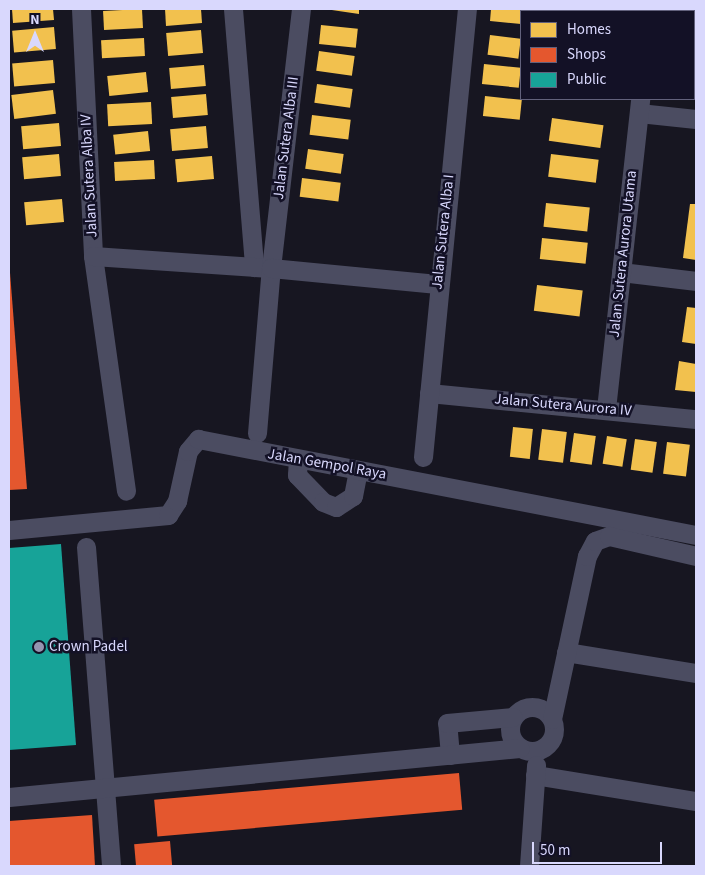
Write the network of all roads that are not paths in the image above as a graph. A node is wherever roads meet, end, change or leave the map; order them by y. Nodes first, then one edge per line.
1 (81, 9) edge
2 (233, 9) edge
3 (301, 9) edge
4 (467, 9) edge
5 (639, 106) edge
6 (696, 119) edge
7 (93, 256) junction
8 (263, 267) junction
9 (621, 272) junction
10 (696, 281) edge
11 (437, 284) junction
12 (429, 393) junction
13 (606, 409) junction
14 (696, 419) edge
15 (257, 433) dead end
16 (424, 457) dead end
17 (298, 460) junction
18 (358, 470) junction
19 (126, 491) dead end
20 (9, 530) edge
21 (696, 535) edge
22 (86, 547) dead end
23 (696, 556) edge
24 (566, 652) junction
25 (696, 673) edge
26 (513, 717) junction
27 (552, 719) junction
28 (528, 749) junction
29 (450, 756) junction
30 (535, 775) junction
31 (105, 791) junction
32 (9, 797) edge
33 (696, 801) edge
34 (111, 866) edge
35 (529, 866) edge

1 - 7 street, Jalan Sutera Alba IV
2 - 8 street, Jalan Sutera Alba III
3 - 8 street, Jalan Sutera Alba III
4 - 11 street, Jalan Sutera Alba I
5 - 6 street
5 - 9 street, Jalan Sutera Aurora Utama
7 - 8 street, Jalan Sutera Alba IV
7 - 19 street
8 - 11 street, Jalan Sutera Alba IV
8 - 15 street
9 - 10 street
9 - 13 street, Jalan Sutera Aurora Utama
11 - 12 street, Jalan Sutera Alba I
12 - 13 street, Jalan Sutera Aurora IV
12 - 16 street, Jalan Sutera Alba I
13 - 14 street, Jalan Sutera Aurora IV
17 - 18 street, Jalan Gempol Raya
17 - 18 street
17 - 20 street, Jalan Gempol Raya
18 - 21 street, Jalan Gempol Raya
22 - 31 street
23 - 24 street
24 - 25 street
24 - 27 street
26 - 27 street
26 - 28 street
26 - 29 street
27 - 28 street
28 - 29 street
28 - 30 street
29 - 31 street
30 - 33 street
30 - 35 street
31 - 32 street
31 - 34 street

